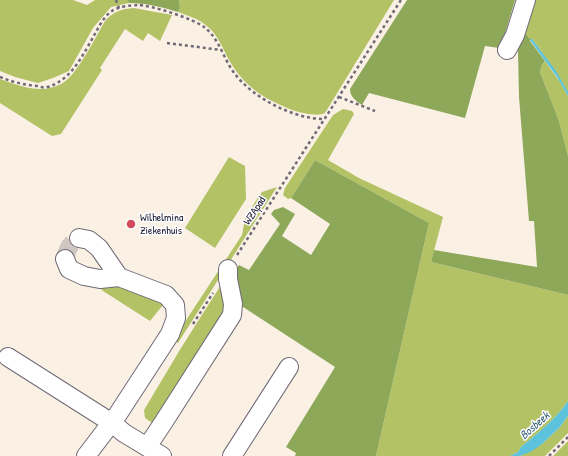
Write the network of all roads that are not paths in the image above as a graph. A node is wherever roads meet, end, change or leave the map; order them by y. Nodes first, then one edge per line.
1 (519, 0) edge
2 (526, 0) edge
3 (79, 238) dead end
4 (65, 259) dead end
5 (228, 269) road end
6 (119, 278) junction
7 (8, 357) dead end
8 (289, 367) dead end
9 (112, 423) junction
10 (147, 447) junction
11 (86, 456) edge
12 (162, 456) edge
13 (232, 456) edge

1 - 2 lane
3 - 6 lane
4 - 6 lane
5 - 10 lane
6 - 9 lane
7 - 9 lane
8 - 13 lane
9 - 10 lane
9 - 11 lane
10 - 12 lane

